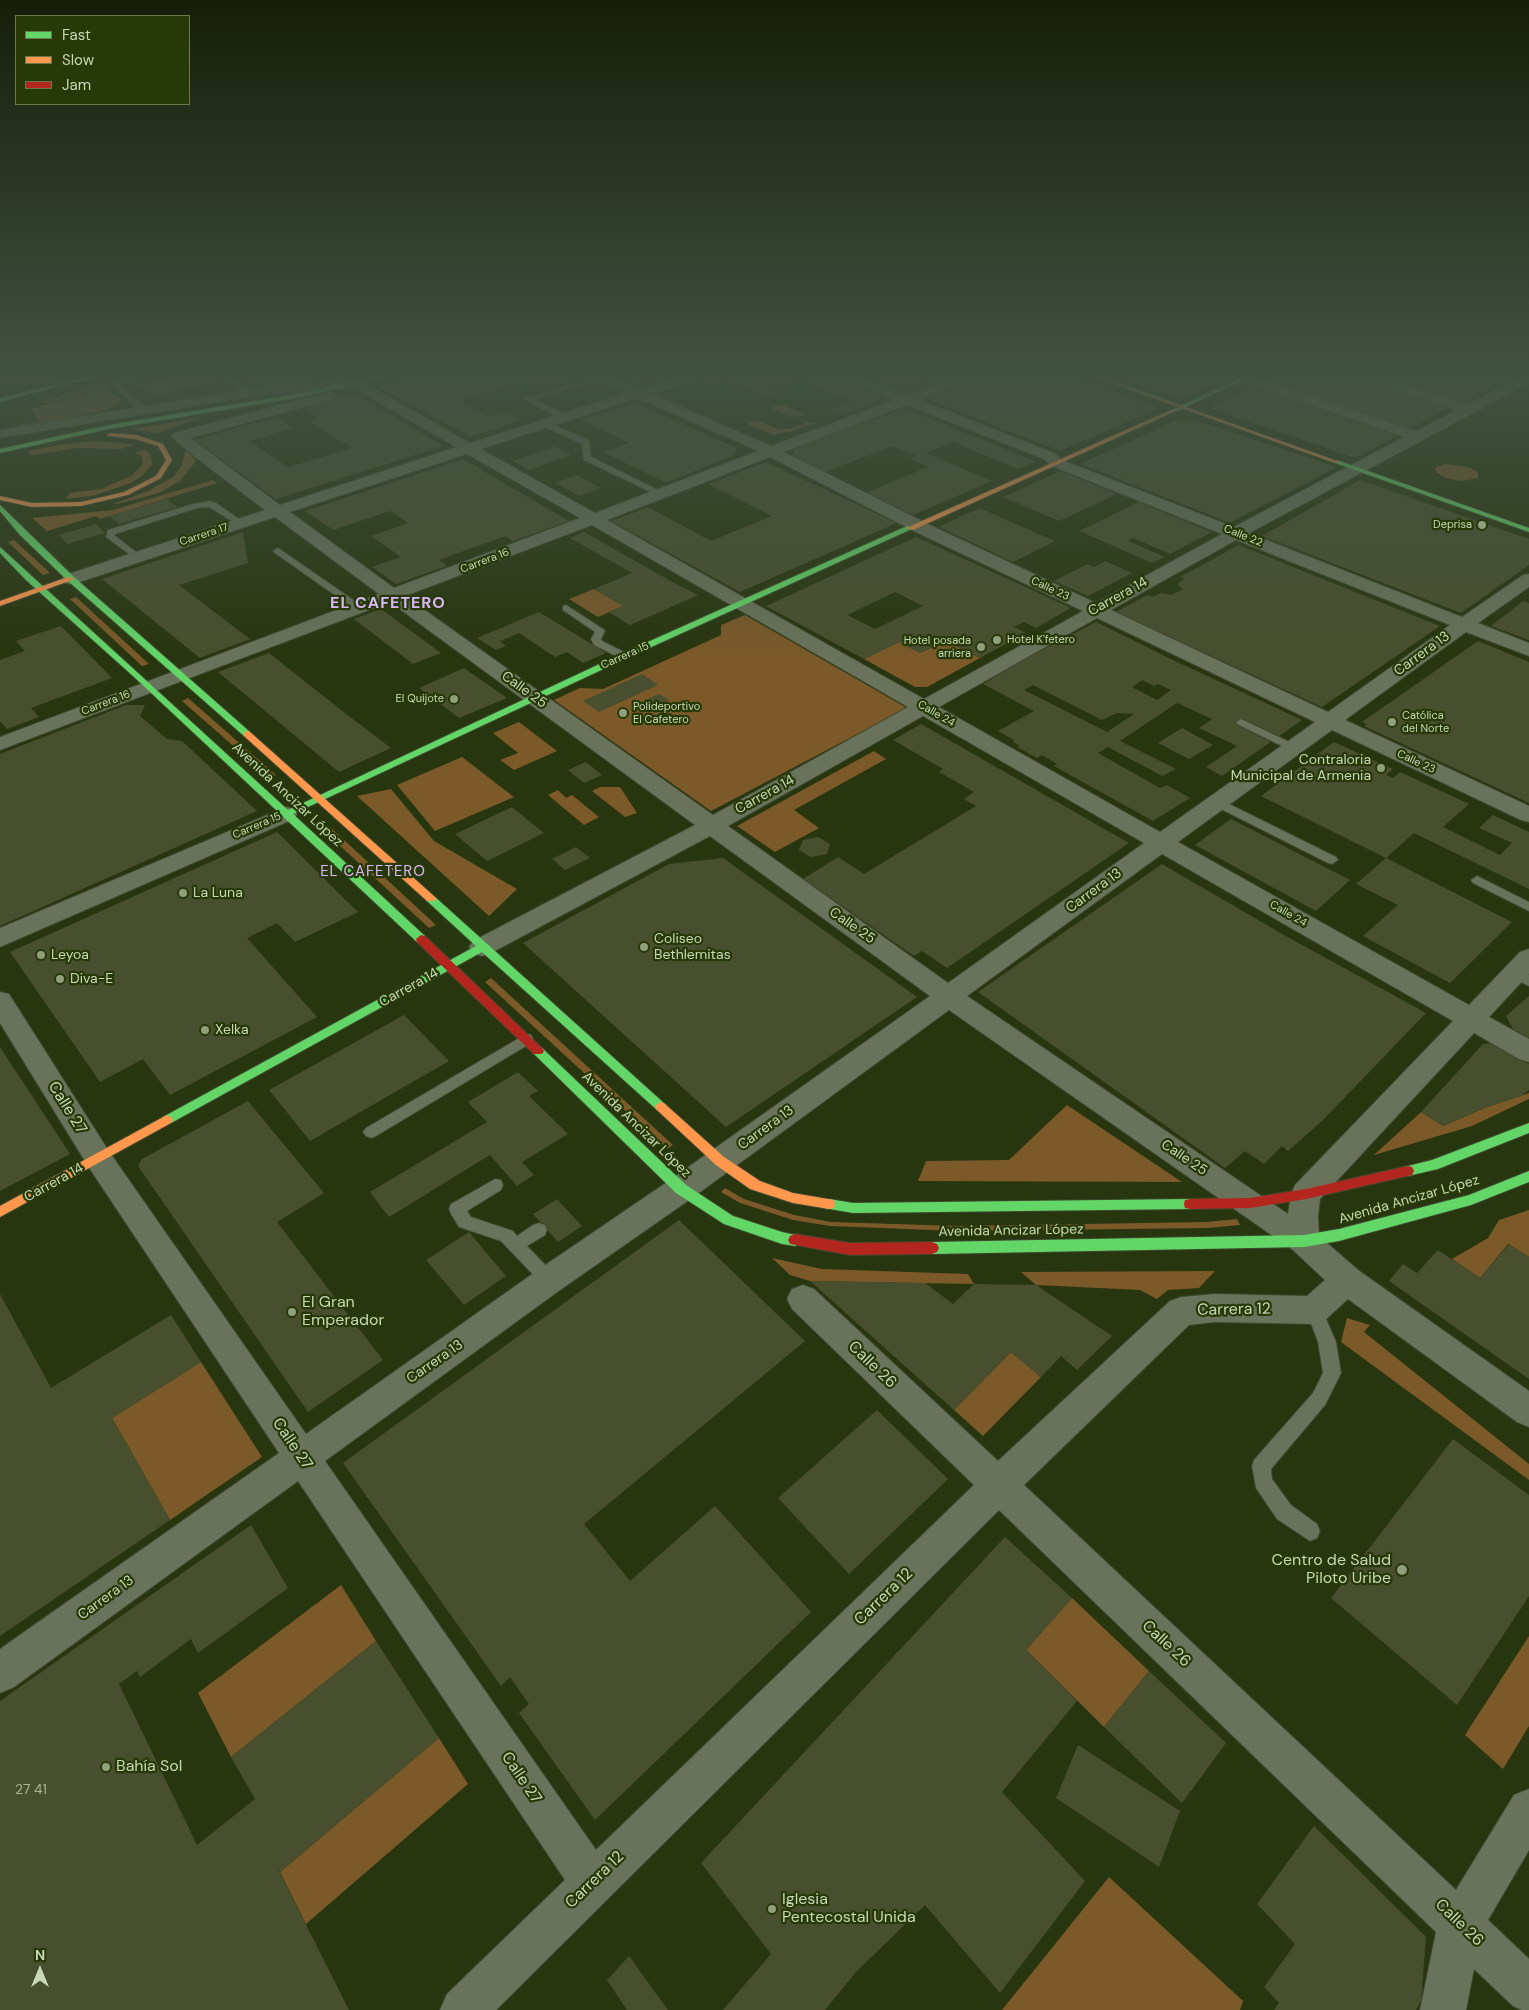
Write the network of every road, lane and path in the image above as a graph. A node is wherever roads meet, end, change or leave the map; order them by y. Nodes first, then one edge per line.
1 (163, 470) edge
2 (223, 470) edge
3 (402, 470) edge
4 (506, 470) edge
5 (612, 470) edge
6 (721, 470) edge
7 (807, 470) edge
8 (1042, 470) edge
9 (1074, 470) edge
10 (1356, 470) joint
11 (660, 493) junction
12 (0, 498) edge
13 (0, 507) edge
14 (277, 511) junction
15 (593, 519) junction
16 (241, 523) junction
17 (916, 525) junction
18 (1529, 530) edge
19 (1236, 533) junction
20 (0, 549) edge
21 (278, 551) dead end
22 (137, 557) junction
23 (71, 579) junction
24 (1529, 579) edge
25 (42, 589) junction
26 (393, 596) junction
27 (0, 604) edge
28 (742, 604) junction
29 (359, 608) junction
30 (566, 608) dead end
31 (1095, 610) junction
32 (1464, 624) junction
33 (1529, 650) edge
34 (624, 656) junction
35 (182, 676) junction
36 (150, 686) junction
37 (535, 698) junction
38 (922, 706) junction
39 (1241, 722) dead end
40 (1330, 722) junction
41 (0, 744) edge
42 (1294, 748) junction
43 (319, 797) junction
44 (1217, 802) junction
45 (286, 814) junction
46 (1529, 815) edge
47 (711, 826) junction
48 (1162, 842) junction
49 (1332, 860) dead end
50 (1477, 880) dead end
51 (1529, 907) edge
52 (0, 938) edge
53 (482, 947) junction
54 (449, 966) junction
55 (1524, 971) edge
56 (948, 996) junction
57 (0, 1001) edge
58 (1472, 1019) junction
59 (526, 1039) junction
60 (1529, 1052) edge
61 (1529, 1128) edge
62 (371, 1132) dead end
63 (98, 1158) junction
64 (720, 1161) junction
65 (1529, 1176) edge
66 (495, 1185) dead end
67 (681, 1189) junction
68 (1306, 1194) junction
69 (1250, 1203) junction
70 (0, 1212) edge
71 (539, 1230) dead end
72 (1304, 1241) junction
73 (516, 1245) junction
74 (549, 1280) junction
75 (1348, 1280) junction
76 (803, 1299) dead end
77 (1314, 1310) junction
78 (1529, 1411) edge
79 (301, 1457) junction
80 (998, 1486) junction
81 (1310, 1531) dead end
82 (0, 1673) edge
83 (1529, 1810) edge
84 (592, 1882) junction
85 (1460, 1924) junction
86 (1529, 1990) edge
87 (463, 2010) edge
88 (1443, 2010) edge

1 - 12 main road
2 - 14 street, Calle 25
3 - 14 street, Carrera 17
4 - 15 street, Calle 24
5 - 11 lane
6 - 11 street, Carrera 16
7 - 17 street, Calle 23
8 - 17 main road, Carrera 15
9 - 19 street, Calle 22
10 - 18 main road
10 - 19 street, Carrera 14
11 - 15 street, Carrera 16
13 - 23 main road, Avenida Ancizar López
14 - 16 street, Carrera 17
14 - 26 street, Calle 25
15 - 26 street, Carrera 16
15 - 28 street, Calle 24
16 - 22 street, Carrera 17
16 - 22 lane
17 - 28 main road, Carrera 15
17 - 31 street, Calle 23
19 - 31 street, Carrera 14
19 - 32 street, Calle 22
20 - 25 main road, Avenida Ancizar López
21 - 29 lane
22 - 23 street, Carrera 17
23 - 25 main road, Carrera 17
23 - 35 main road, Avenida Ancizar López
24 - 32 street, Carrera 13
25 - 27 main road, Carrera 17
25 - 36 main road, Avenida Ancizar López
26 - 29 street, Carrera 16
26 - 37 street, Calle 25
28 - 34 main road, Carrera 15
28 - 38 street, Calle 24
29 - 35 street, Carrera 16
30 - 34 lane
31 - 38 street, Carrera 14
31 - 40 street, Calle 23
32 - 33 street, Calle 22
32 - 40 street, Carrera 13
34 - 37 main road, Carrera 15
35 - 36 street, Carrera 16
35 - 43 main road, Avenida Ancizar López
36 - 41 street, Carrera 16
36 - 45 main road, Avenida Ancizar López
37 - 43 main road, Carrera 15
37 - 47 street, Calle 25
38 - 47 street, Carrera 14
38 - 48 street, Calle 24
39 - 42 lane
40 - 42 street, Carrera 13
40 - 46 street, Calle 23
42 - 44 street, Carrera 13
43 - 45 main road, Carrera 15
43 - 53 main road, Avenida Ancizar López
44 - 48 street, Carrera 13
44 - 49 lane
45 - 52 street, Carrera 15
45 - 54 main road, Avenida Ancizar López
47 - 53 street, Carrera 14
47 - 56 street, Calle 25
48 - 56 street, Carrera 13
48 - 58 street, Calle 24
50 - 51 lane
53 - 54 main road, Carrera 14
53 - 64 main road, Avenida Ancizar López
54 - 59 main road, Avenida Ancizar López
54 - 63 main road, Carrera 14
55 - 58 street
56 - 64 street, Carrera 13
56 - 69 street, Calle 25
57 - 63 street, Calle 27
58 - 60 street, Calle 24
58 - 68 street
59 - 62 lane
59 - 67 main road, Avenida Ancizar López
61 - 68 main road, Avenida Ancizar López
63 - 70 main road, Carrera 14
63 - 79 street, Calle 27
64 - 67 street, Carrera 13
64 - 69 main road, Avenida Ancizar López
65 - 72 main road, Avenida Ancizar López
66 - 73 lane
67 - 72 main road, Avenida Ancizar López
67 - 74 street, Carrera 13
68 - 69 main road, Avenida Ancizar López
68 - 72 street
69 - 72 street, Calle 25
71 - 73 lane
72 - 75 street, Calle 25
73 - 74 lane
74 - 79 street, Carrera 13
75 - 77 street
75 - 78 street, Calle 25
76 - 80 street, Calle 26
77 - 80 street, Carrera 12
77 - 81 lane
79 - 82 street, Carrera 13
79 - 84 street, Calle 27
80 - 84 street, Carrera 12
80 - 85 street, Calle 26
83 - 85 street
84 - 87 street, Carrera 12
85 - 86 street, Calle 26
85 - 88 street

